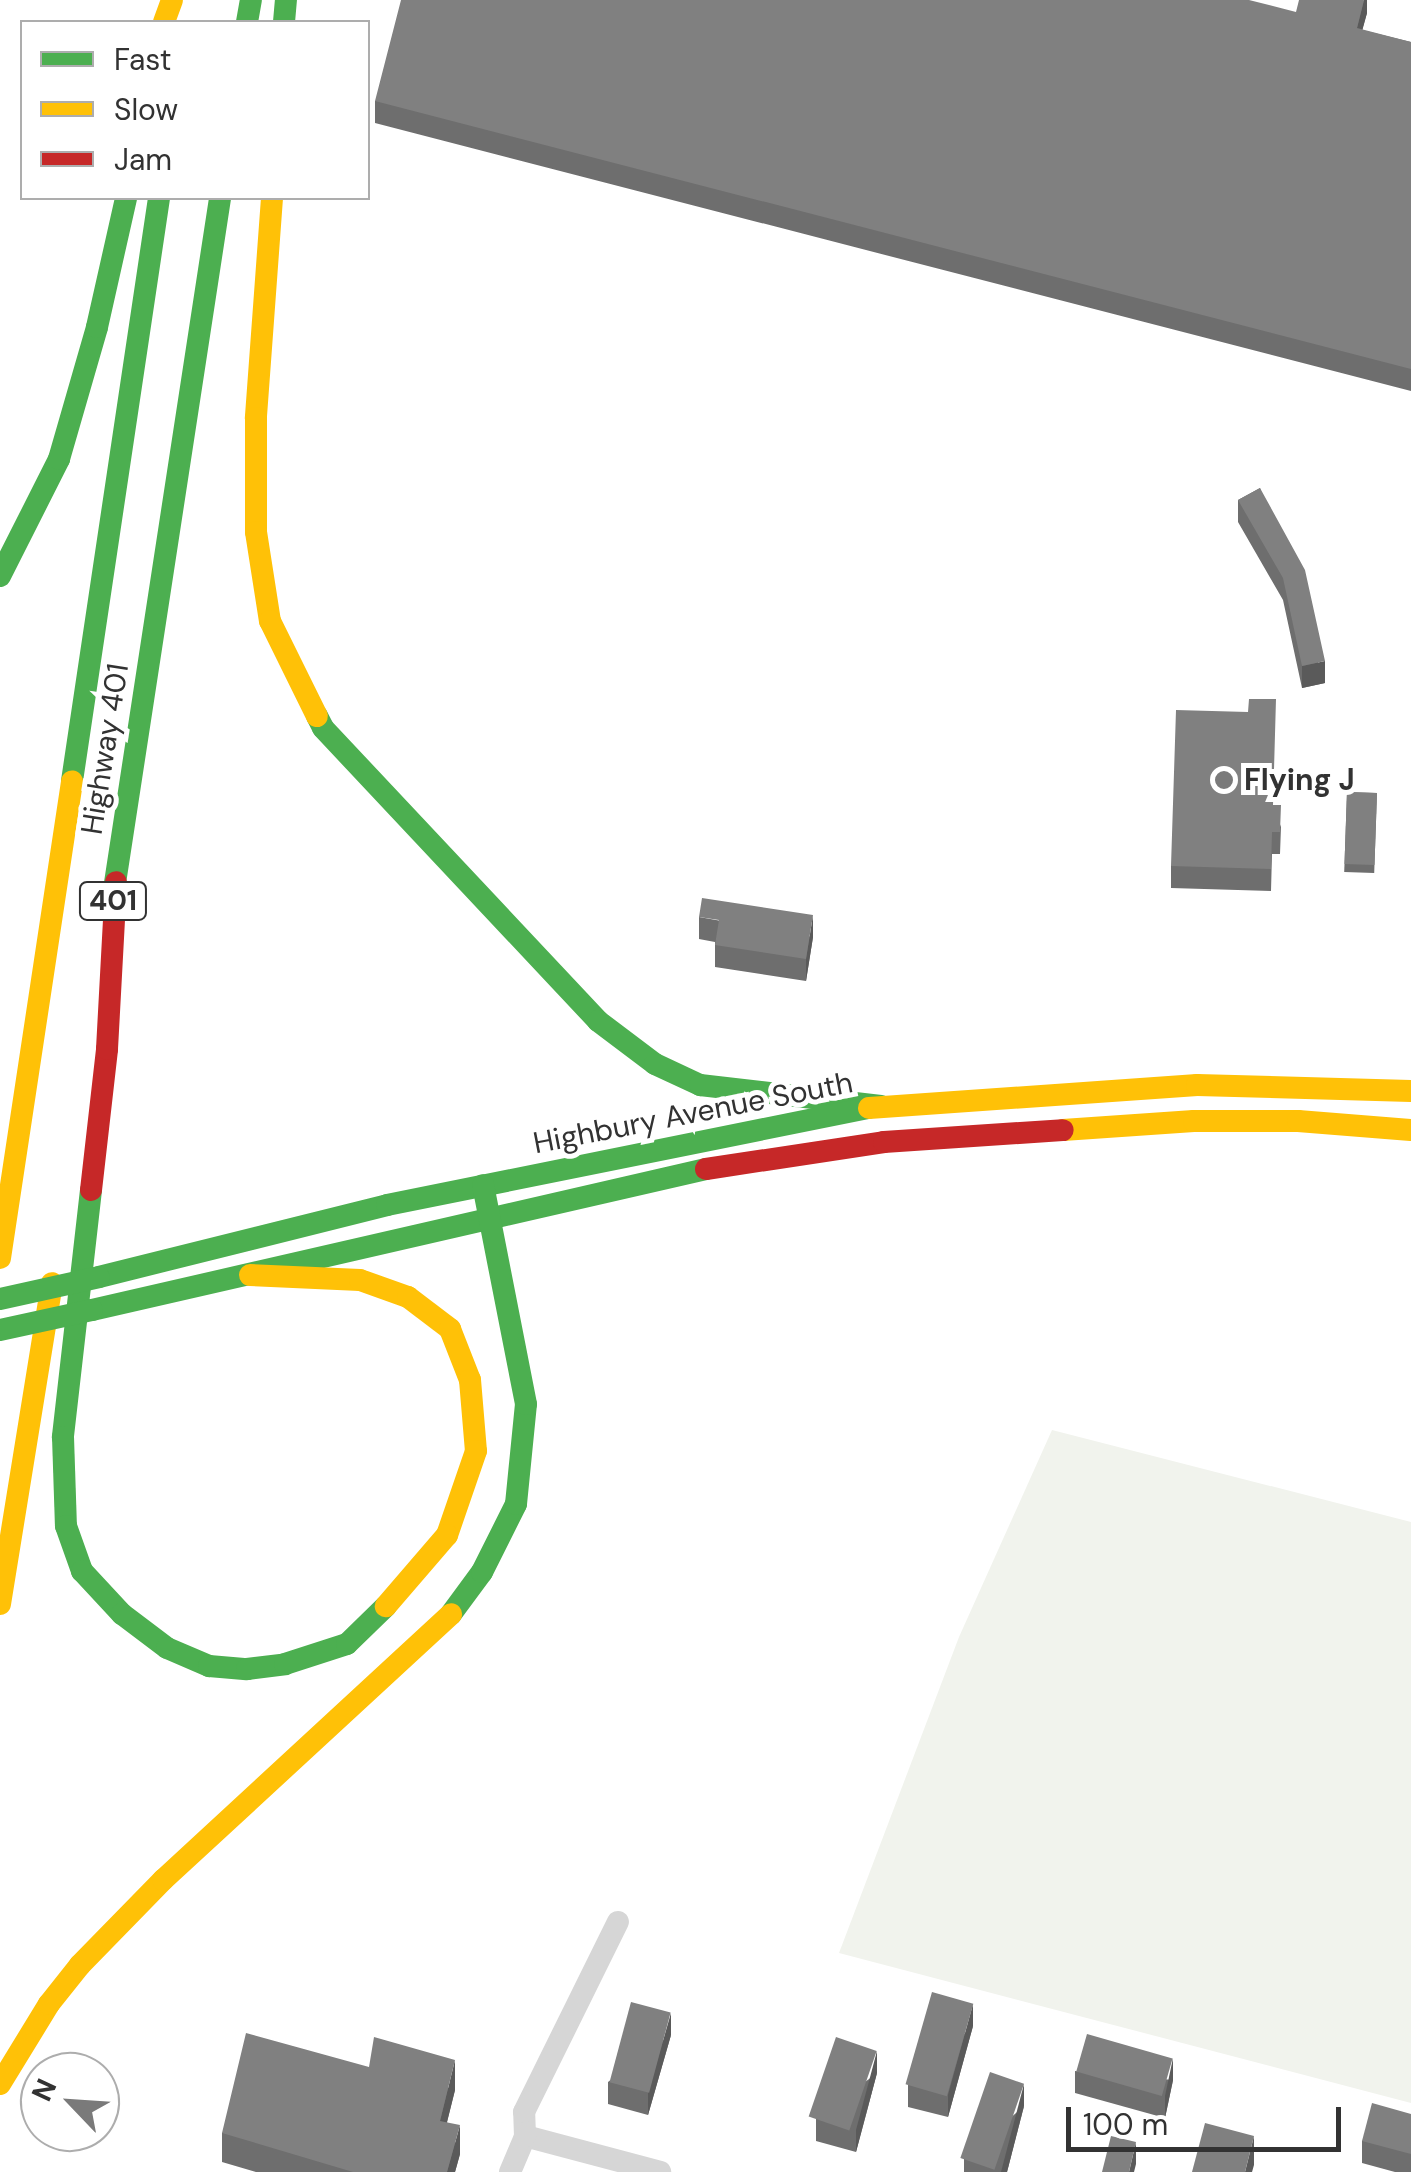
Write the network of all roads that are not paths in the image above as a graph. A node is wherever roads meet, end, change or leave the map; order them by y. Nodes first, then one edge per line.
1 (126, 200) edge
2 (159, 200) edge
3 (220, 200) edge
4 (272, 200) edge
5 (0, 576) edge
6 (116, 882) junction
7 (1411, 1092) edge
8 (882, 1106) junction
9 (1411, 1130) edge
10 (483, 1185) junction
11 (67, 1191) dead end
12 (487, 1223) junction
13 (0, 1258) edge
14 (55, 1267) dead end
15 (250, 1275) junction
16 (0, 1299) edge
17 (0, 1330) edge
18 (0, 1604) edge
19 (618, 1922) dead end
20 (0, 2084) edge
21 (524, 2136) junction
22 (510, 2172) edge
23 (660, 2172) edge

1 - 5 main road
2 - 13 main road, Highway 401 / 401
3 - 6 main road, Highway 401 / 401
4 - 8 main road
6 - 11 main road, Highway 401 / 401
6 - 15 main road
7 - 8 main road, Highbury Avenue South
8 - 10 main road, Highbury Avenue South
9 - 12 main road, Highbury Avenue South
10 - 12 main road
10 - 16 main road, Highbury Avenue South, bridge
12 - 15 main road, Highbury Avenue South
12 - 20 main road
14 - 18 main road
15 - 17 main road, Highbury Avenue South, bridge
19 - 21 street
21 - 22 street
21 - 23 street

